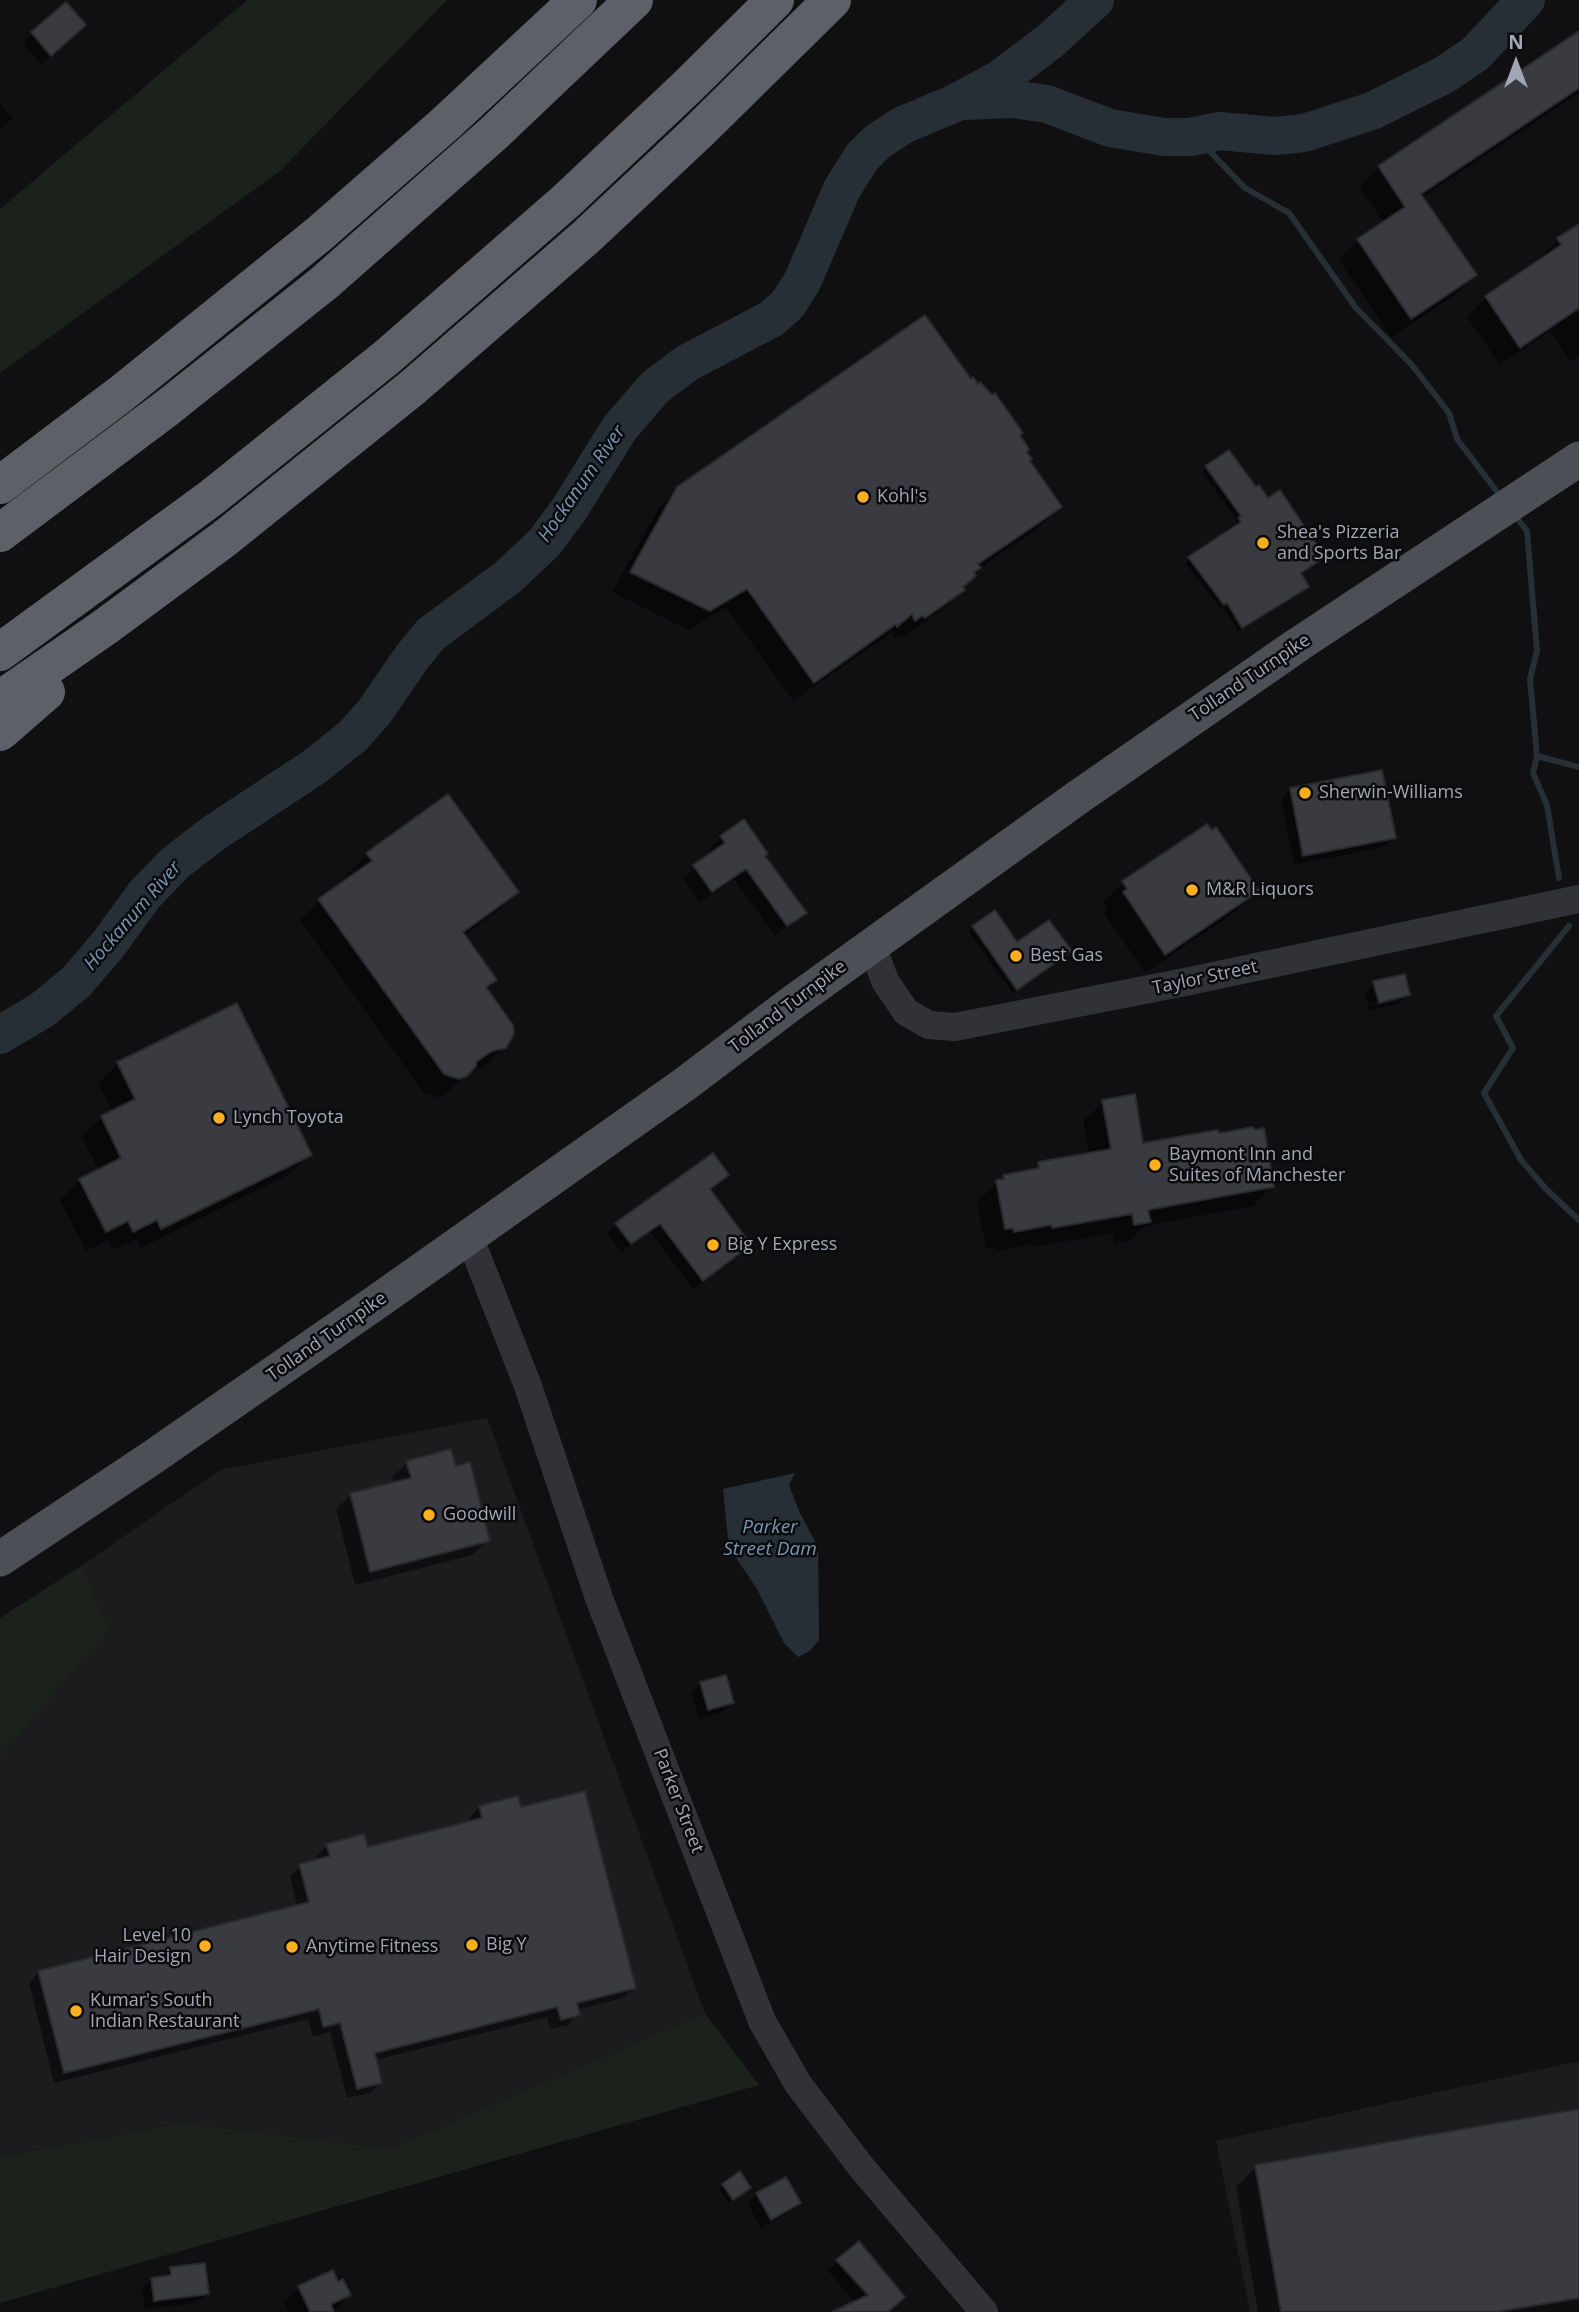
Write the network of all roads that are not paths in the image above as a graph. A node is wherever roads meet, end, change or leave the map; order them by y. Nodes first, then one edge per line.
1 (578, 0) edge
2 (635, 0) edge
3 (775, 0) edge
4 (832, 0) edge
5 (1579, 459) edge
6 (0, 485) edge
7 (0, 533) edge
8 (224, 539) junction
9 (0, 652) edge
10 (0, 700) edge
11 (0, 732) edge
12 (1579, 899) edge
13 (872, 945) junction
14 (469, 1236) junction
15 (0, 1559) edge
16 (984, 2312) edge

1 - 6 highway
2 - 7 highway
3 - 9 highway
4 - 8 highway
5 - 13 main road, Tolland Turnpike
8 - 10 highway
8 - 11 highway
12 - 13 street, Taylor Street
13 - 14 main road, Tolland Turnpike
14 - 15 main road, Tolland Turnpike
14 - 16 street, Parker Street

